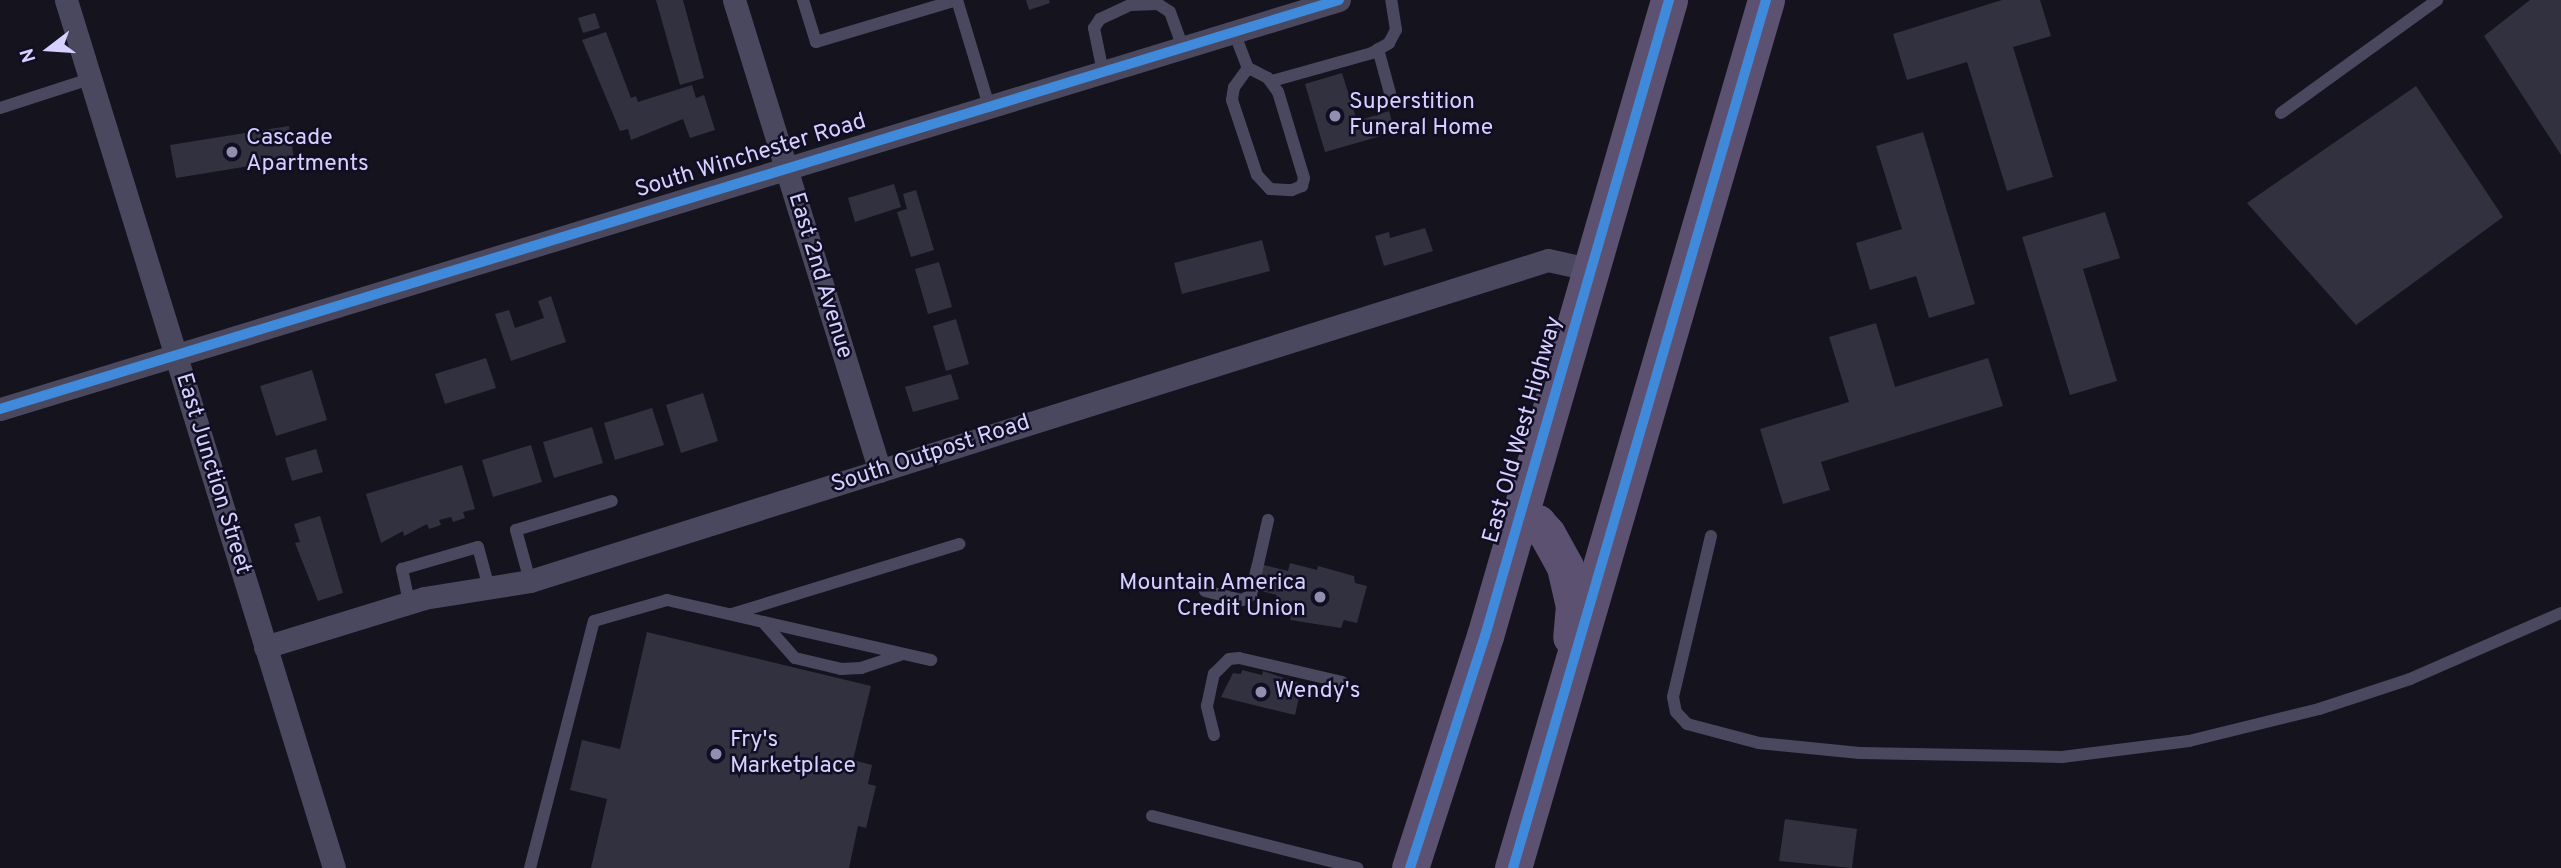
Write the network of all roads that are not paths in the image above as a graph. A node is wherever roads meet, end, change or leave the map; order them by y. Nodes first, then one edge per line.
1 (66, 0) edge
2 (734, 0) edge
3 (803, 0) edge
4 (1339, 0) edge
5 (1391, 0) edge
6 (1669, 0) edge
7 (1766, 0) edge
8 (2437, 0) edge
9 (1234, 32) junction
10 (1183, 47) junction
11 (1378, 49) junction
12 (1248, 68) junction
13 (1103, 72) junction
14 (90, 79) junction
15 (1272, 81) junction
16 (1391, 97) dead end
17 (989, 106) junction
18 (0, 108) edge
19 (2281, 113) dead end
20 (786, 168) junction
21 (1593, 270) junction
22 (176, 355) junction
23 (0, 409) edge
24 (880, 471) junction
25 (612, 500) dead end
26 (1520, 518) junction
27 (1268, 520) dead end
28 (1711, 536) dead end
29 (959, 544) dead end
30 (530, 581) junction
31 (489, 588) junction
32 (1205, 591) dead end
33 (410, 602) junction
34 (2561, 612) edge
35 (730, 614) junction
36 (763, 622) junction
37 (265, 647) junction
38 (903, 654) junction
39 (931, 660) dead end
40 (1342, 682) dead end
41 (1564, 697) junction
42 (1214, 735) dead end
43 (1152, 816) dead end
44 (334, 868) edge
45 (530, 868) edge
46 (1358, 868) edge
47 (1410, 868) edge
48 (1513, 868) edge

1 - 14 street, East Junction Street
2 - 20 street, East 2nd Avenue
3 - 17 lane
4 - 9 street, South Winchester Road
5 - 11 lane
6 - 21 main road, East Old West Highway
7 - 41 main road
8 - 19 lane
9 - 10 street, South Winchester Road
9 - 12 lane
10 - 13 street, South Winchester Road
10 - 13 lane
11 - 15 lane
11 - 16 lane
12 - 15 lane
12 - 15 lane
13 - 17 street, South Winchester Road
14 - 18 lane
14 - 22 street, East Junction Street
17 - 20 street, South Winchester Road
20 - 22 street, South Winchester Road
20 - 24 street, East 2nd Avenue
21 - 24 street, South Outpost Road
21 - 26 main road, East Old West Highway
22 - 23 street, South Winchester Road
22 - 37 street, East Junction Street
24 - 30 street, South Outpost Road
25 - 30 lane
26 - 41 main road
26 - 47 main road, East Old West Highway
27 - 32 lane
28 - 34 lane
29 - 35 lane
30 - 31 street, South Outpost Road
31 - 33 street, South Outpost Road
31 - 33 lane
33 - 37 street, South Outpost Road
35 - 36 lane
35 - 45 lane
36 - 38 lane
36 - 38 lane
37 - 44 street, East Junction Street
38 - 39 lane
40 - 42 lane
41 - 48 main road
43 - 46 lane

